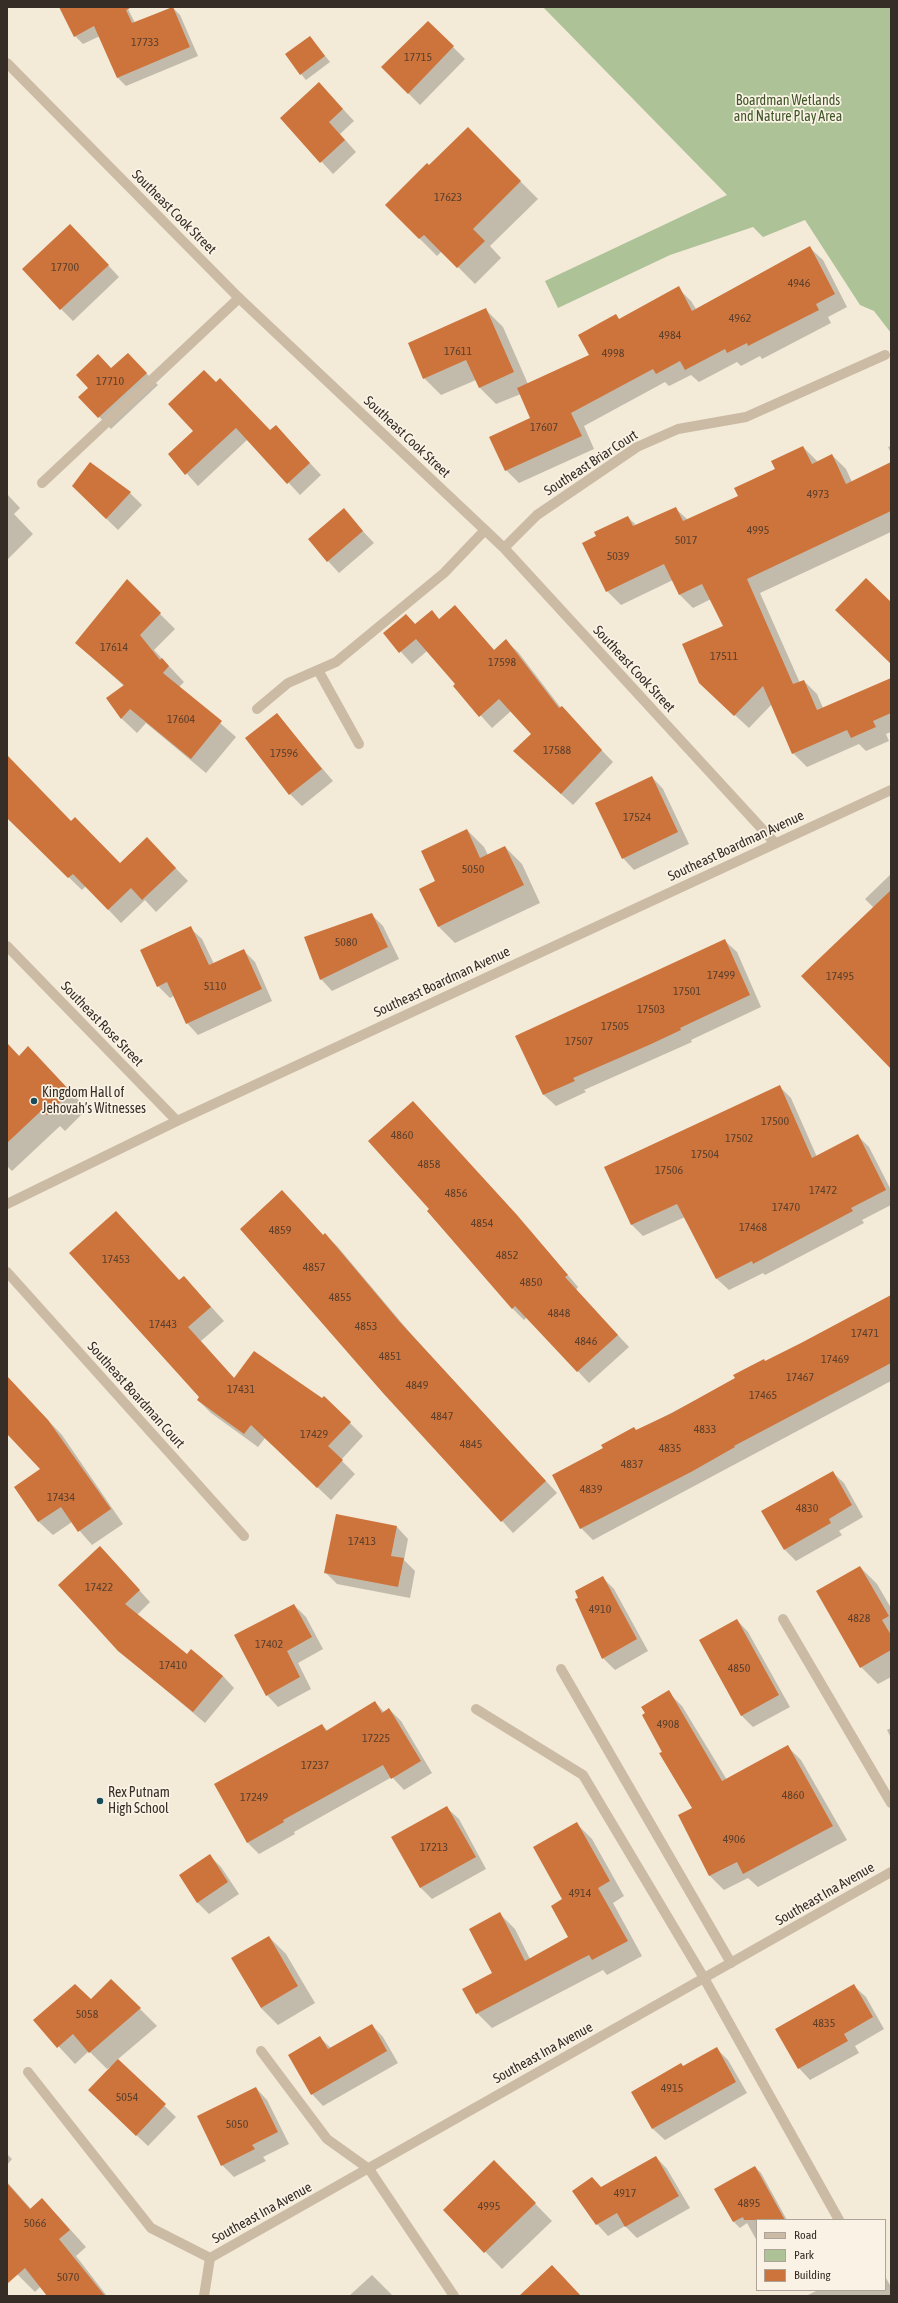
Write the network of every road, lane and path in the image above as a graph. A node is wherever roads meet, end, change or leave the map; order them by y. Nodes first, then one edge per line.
1 (7, 63) edge
2 (239, 298) junction
3 (885, 355) dead end
4 (42, 483) dead end
5 (485, 530) junction
6 (504, 548) junction
7 (318, 670) junction
8 (257, 709) dead end
9 (359, 744) dead end
10 (891, 790) edge
11 (775, 843) junction
12 (7, 946) edge
13 (177, 1121) junction
14 (7, 1204) edge
15 (7, 1272) edge
16 (244, 1536) dead end
17 (783, 1619) dead end
18 (561, 1669) dead end
19 (476, 1709) dead end
20 (891, 1803) edge
21 (891, 1872) edge
22 (731, 1963) junction
23 (704, 1978) junction
24 (261, 2050) dead end
25 (28, 2072) dead end
26 (369, 2169) junction
27 (838, 2219) edge
28 (210, 2258) junction
29 (204, 2296) edge
30 (454, 2296) edge

1 - 2 street, Southeast Cook Street
2 - 4 street
2 - 5 street, Southeast Cook Street
3 - 6 street, Southeast Briar Court
5 - 6 street, Southeast Cook Street
5 - 7 street
6 - 11 street, Southeast Cook Street
7 - 8 street
7 - 9 street
10 - 11 street, Southeast Boardman Avenue
11 - 13 street, Southeast Boardman Avenue
12 - 13 street, Southeast Rose Street
13 - 14 street, Southeast Boardman Avenue
15 - 16 street, Southeast Boardman Court
17 - 20 street
18 - 22 street
19 - 23 street
21 - 22 street, Southeast Ina Avenue
22 - 23 street, Southeast Ina Avenue
23 - 26 street, Southeast Ina Avenue
23 - 27 street
24 - 26 street
25 - 28 street
26 - 28 street, Southeast Ina Avenue
26 - 30 street
28 - 29 street

